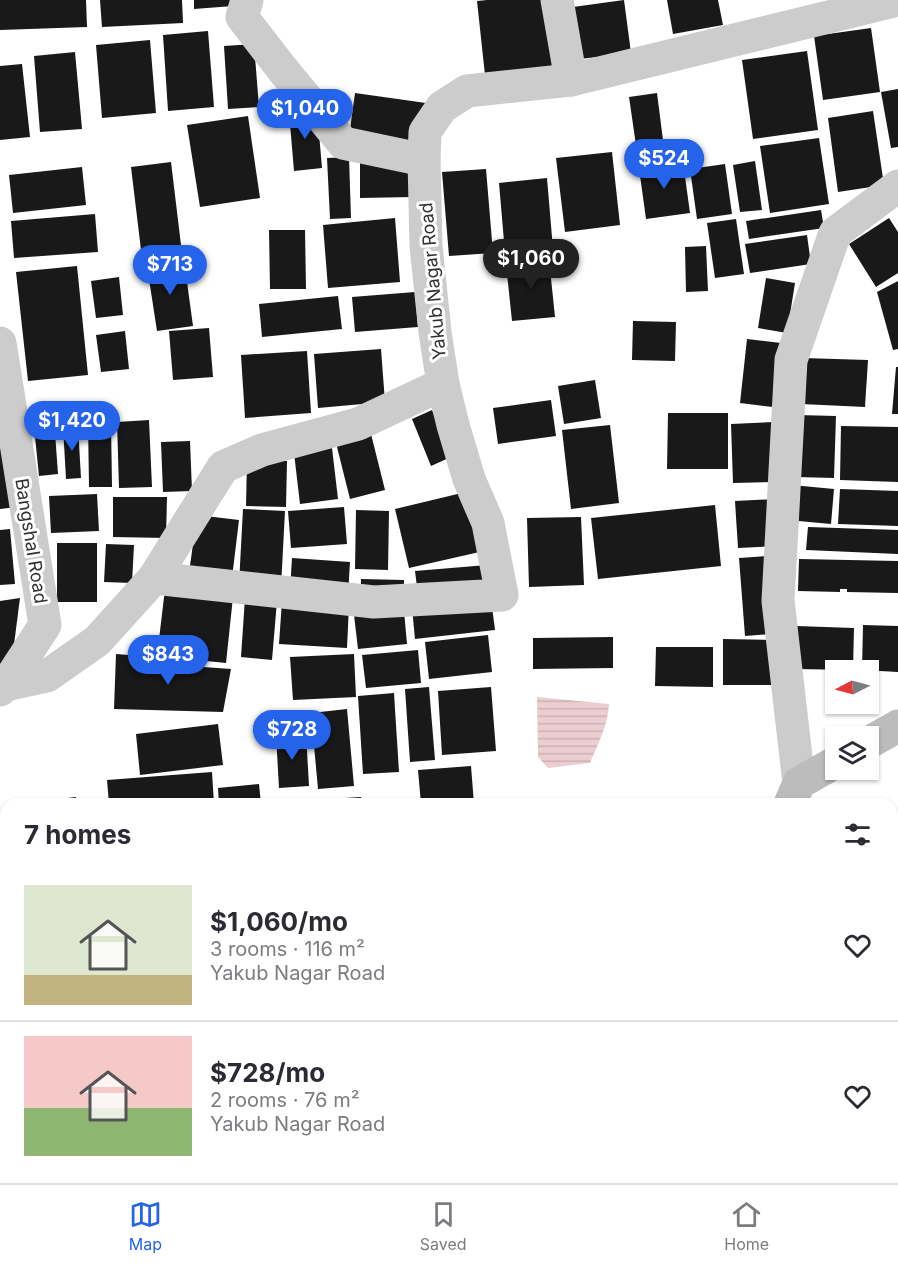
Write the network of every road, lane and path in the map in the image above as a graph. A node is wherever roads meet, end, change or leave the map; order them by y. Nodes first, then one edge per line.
1 (247, 0) edge
2 (557, 0) edge
3 (898, 0) edge
4 (571, 80) junction
5 (424, 160) junction
6 (898, 186) edge
7 (0, 343) edge
8 (443, 384) junction
9 (154, 578) junction
10 (3, 688) edge
11 (898, 726) edge
12 (879, 737) edge
13 (825, 771) edge
14 (795, 794) edge

1 - 5 street
2 - 4 street
3 - 4 street, Yakub Nagar Road
4 - 5 street, Yakub Nagar Road
5 - 8 street, Yakub Nagar Road
6 - 14 street
7 - 10 street, Bangshal Road
8 - 9 street, Yakub Nagar Road
8 - 9 street
9 - 10 street, Yakub Nagar Road
11 - 12 street
13 - 14 street

